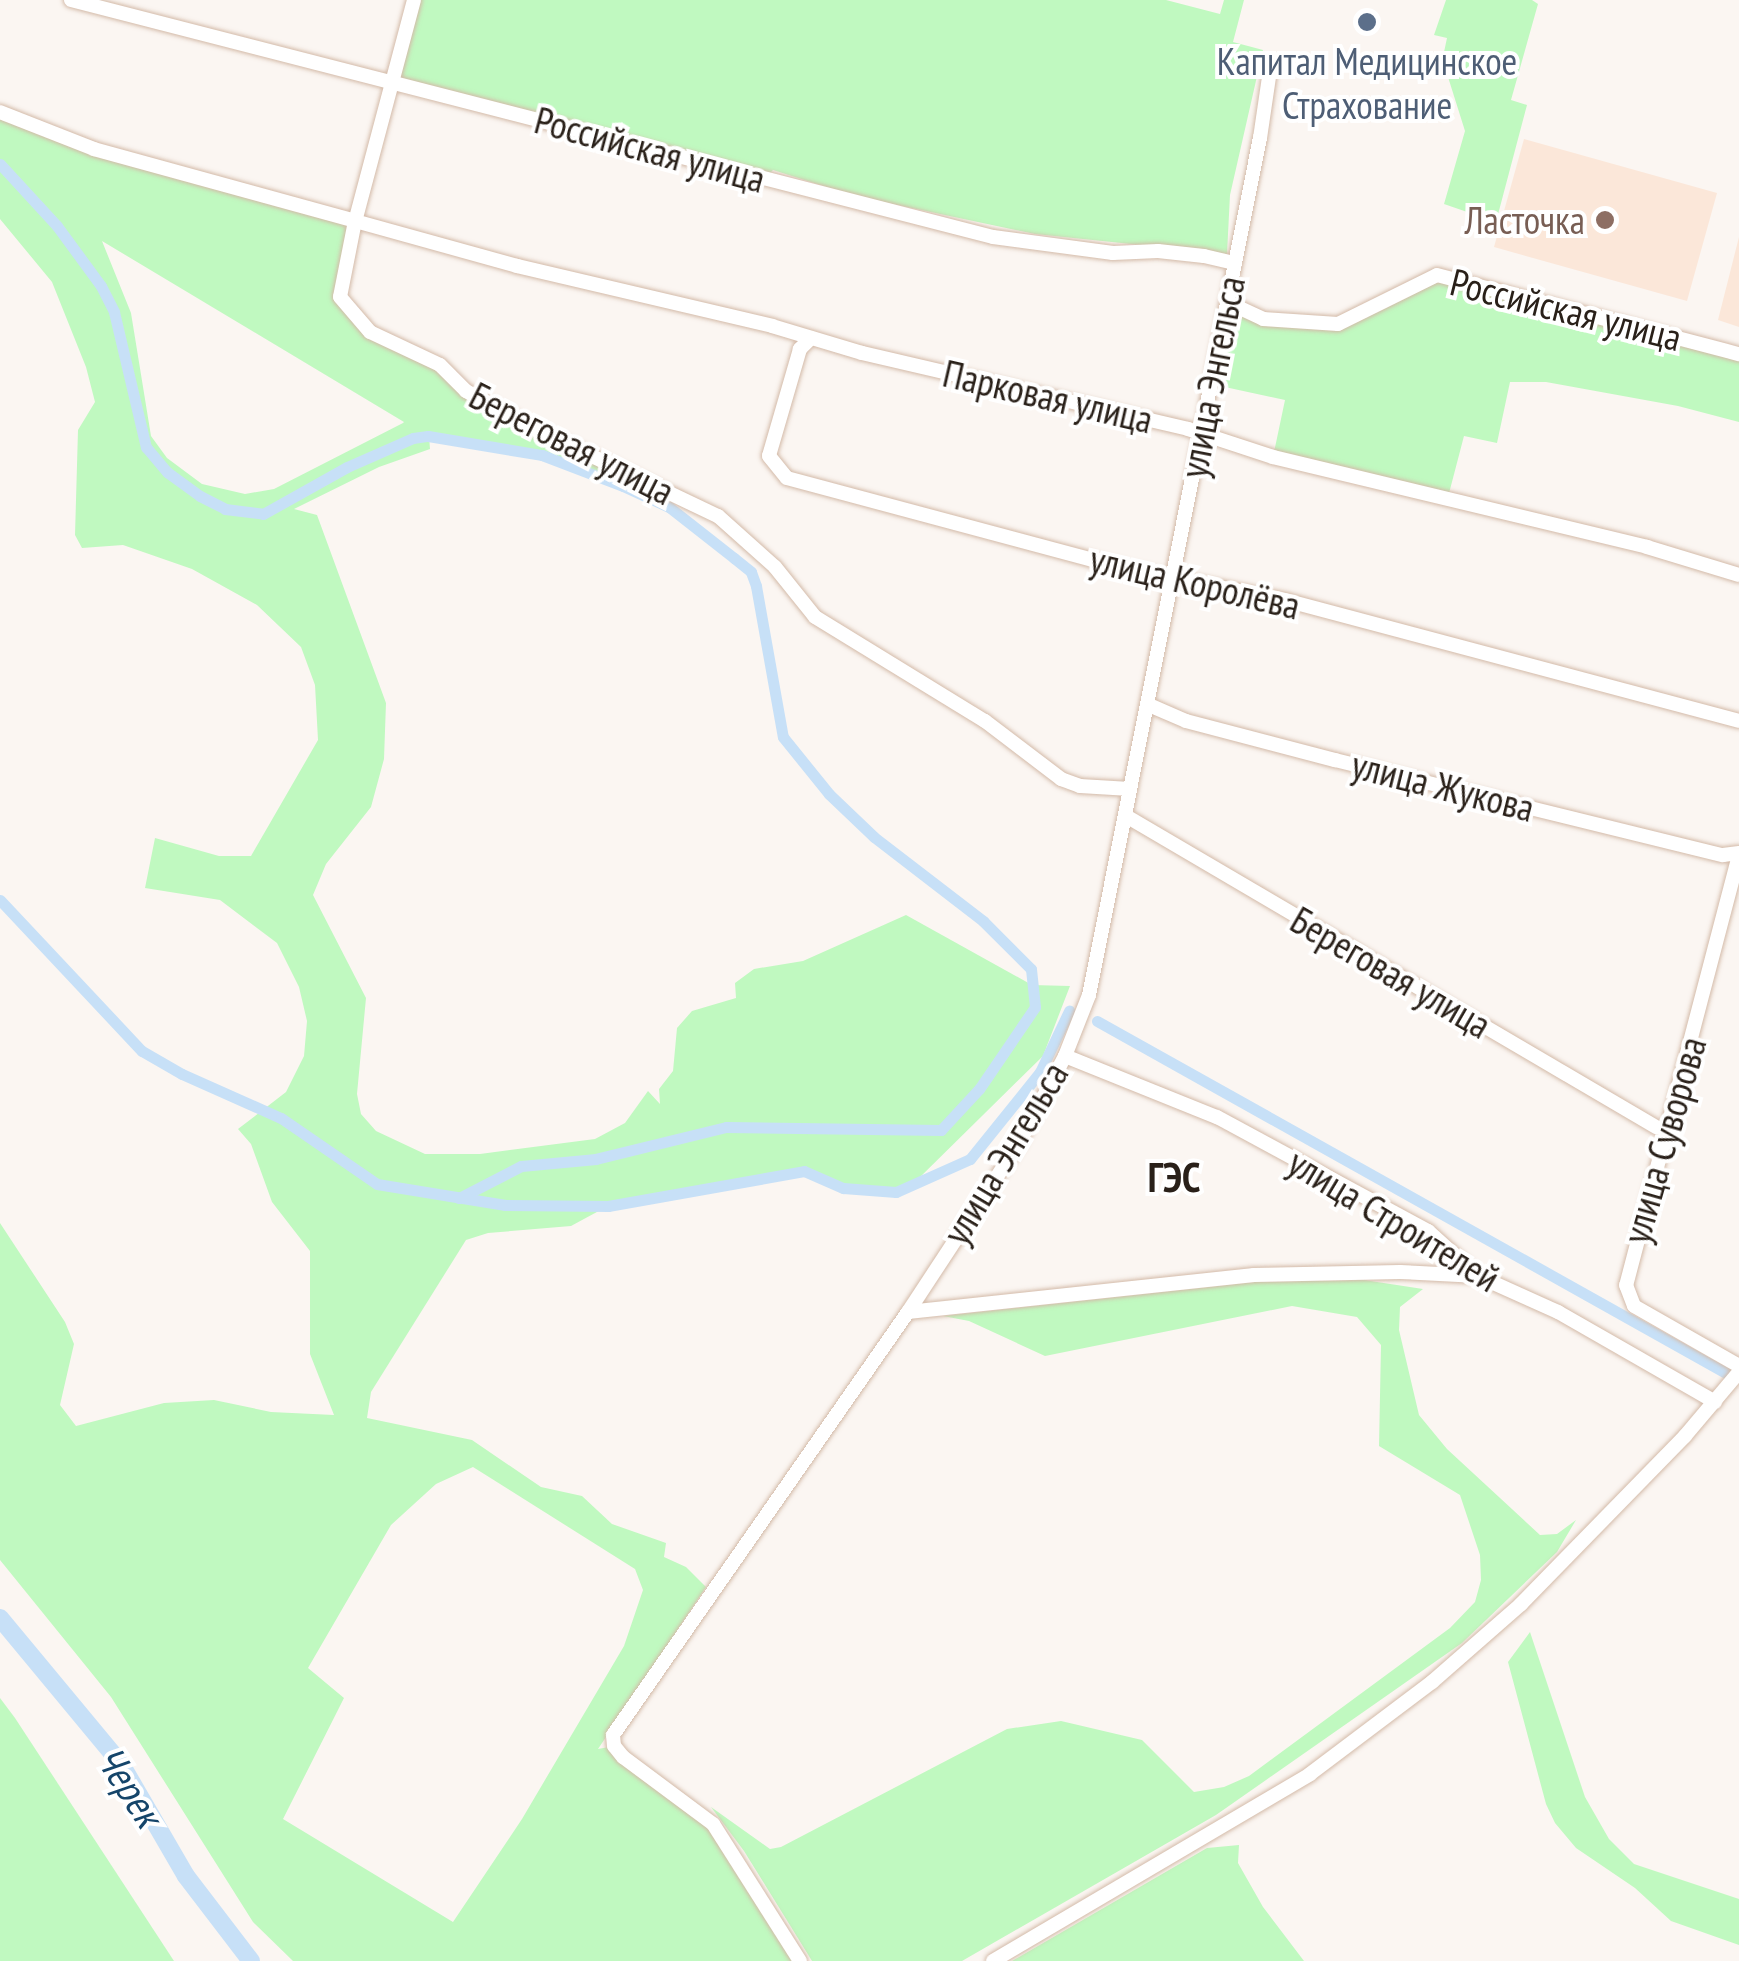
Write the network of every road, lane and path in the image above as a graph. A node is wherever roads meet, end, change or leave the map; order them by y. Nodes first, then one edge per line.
1 (71, 0) edge
2 (414, 0) edge
3 (1270, 70) dead end
4 (390, 85) junction
5 (0, 112) edge
6 (356, 221) junction
7 (1234, 263) junction
8 (1227, 302) junction
9 (805, 344) junction
10 (1739, 354) edge
11 (1201, 436) junction
12 (1739, 575) edge
13 (1173, 577) junction
14 (1149, 705) junction
15 (1739, 721) edge
16 (1130, 789) junction
17 (1126, 816) junction
18 (1739, 854) edge
19 (1065, 1056) junction
20 (1663, 1127) junction
21 (1478, 1276) junction
22 (908, 1312) junction
23 (1739, 1369) edge
24 (1715, 1402) junction
25 (800, 1961) edge
26 (992, 1961) edge

1 - 4 street, Российская улица
2 - 4 street
3 - 7 street, улица Энгельса
4 - 6 street
4 - 7 street, Российская улица
5 - 6 street
6 - 9 street, Парковая улица
6 - 16 street, Береговая улица
7 - 8 street, улица Энгельса
8 - 10 street, Российская улица
8 - 11 street, улица Энгельса
9 - 11 street, Парковая улица
9 - 13 street, улица Королёва
11 - 12 street, Парковая улица
11 - 13 street, улица Энгельса
13 - 14 street, улица Энгельса
13 - 15 street, улица Королёва
14 - 16 street, улица Энгельса
14 - 18 street, улица Жукова
16 - 17 street, улица Энгельса
17 - 19 street, улица Энгельса
17 - 20 street, Береговая улица
18 - 20 street, улица Суворова
19 - 21 street, улица Строителей
19 - 22 street, улица Энгельса
20 - 23 street, улица Суворова
21 - 22 street
21 - 24 street, улица Строителей
22 - 25 street, улица Энгельса
23 - 24 street
24 - 26 street

